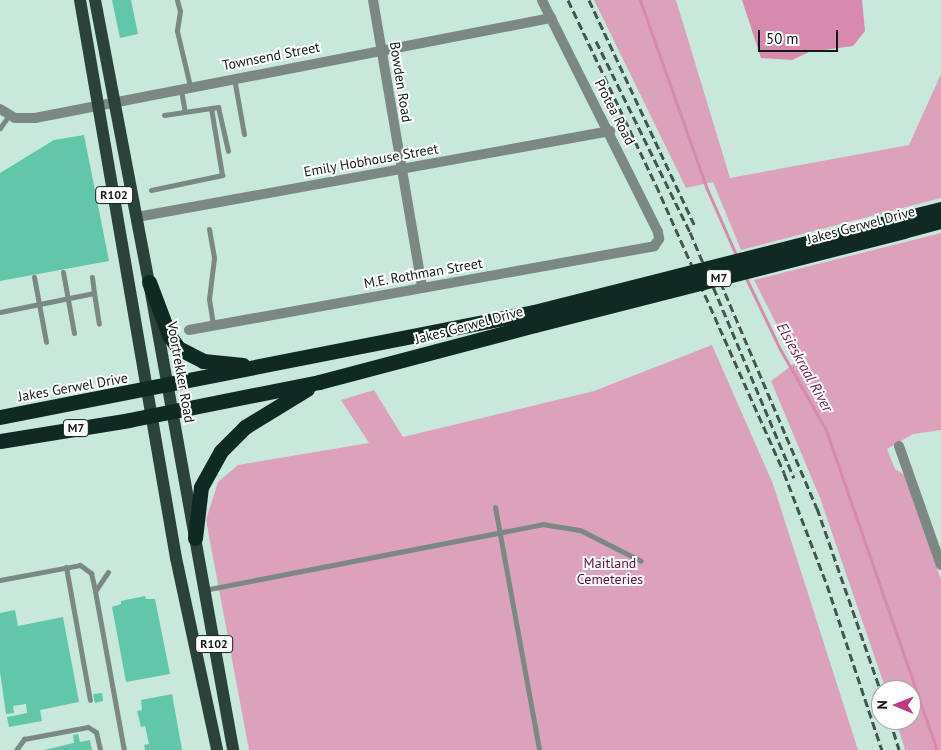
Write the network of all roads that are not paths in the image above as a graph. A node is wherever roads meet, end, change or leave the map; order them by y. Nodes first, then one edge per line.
1 (80, 0) edge
2 (94, 0) edge
3 (178, 0) edge
4 (373, 0) edge
5 (542, 0) edge
6 (551, 18) junction
7 (382, 49) junction
8 (234, 77) junction
9 (185, 87) junction
10 (115, 100) junction
11 (99, 105) junction
12 (211, 108) junction
13 (4, 112) edge
14 (185, 112) junction
15 (164, 115) dead end
16 (0, 128) edge
17 (610, 130) junction
18 (244, 134) dead end
19 (228, 151) dead end
20 (400, 169) junction
21 (151, 190) dead end
22 (941, 208) edge
23 (137, 217) junction
24 (941, 221) edge
25 (902, 225) junction
26 (209, 229) dead end
27 (659, 239) joint
28 (63, 272) dead end
29 (34, 277) dead end
30 (92, 277) dead end
31 (149, 282) junction
32 (422, 286) junction
33 (94, 293) junction
34 (67, 299) junction
35 (39, 304) junction
36 (0, 312) edge
37 (534, 318) junction
38 (100, 324) dead end
39 (213, 326) junction
40 (189, 330) dead end
41 (74, 333) dead end
42 (46, 342) dead end
43 (260, 367) junction
44 (319, 382) junction
45 (168, 386) junction
46 (148, 390) junction
47 (173, 411) junction
48 (152, 415) junction
49 (0, 417) edge
50 (0, 441) edge
51 (899, 446) dead end
52 (495, 507) dead end
53 (500, 534) junction
54 (194, 538) junction
55 (940, 560) edge
56 (641, 561) dead end
57 (66, 567) junction
58 (108, 572) dead end
59 (0, 580) edge
60 (204, 590) junction
61 (95, 591) junction
62 (90, 700) dead end
63 (16, 750) edge
64 (100, 750) edge
65 (124, 750) edge
66 (216, 750) edge
67 (233, 750) edge
68 (539, 750) edge

1 - 11 main road, R102
2 - 10 main road, Voortrekker Road / R102
3 - 9 lane
4 - 7 street, Bowden Road
5 - 6 street, Protea Road
6 - 7 street, Townsend Street
6 - 17 street, Protea Road
7 - 8 street, Townsend Street
7 - 20 street, Bowden Road
8 - 9 street, Townsend Street
8 - 18 lane
9 - 10 street, Townsend Street
9 - 14 lane
10 - 11 street, Townsend Street
10 - 23 main road, Voortrekker Road / R102
11 - 13 street, Townsend Street
11 - 46 main road, R102
12 - 14 lane
12 - 19 lane
12 - 21 lane
13 - 16 lane
14 - 15 lane
17 - 20 street, Emily Hobhouse Street
17 - 27 street, Protea Road
20 - 23 street, Emily Hobhouse Street
20 - 32 street, Bowden Road
22 - 25 highway, Jakes Gerwel Drive / M7
23 - 31 main road, Voortrekker Road / R102
24 - 25 highway, Jakes Gerwel Drive / M7
25 - 37 highway, Jakes Gerwel Drive / M7, bridge
26 - 39 lane
27 - 32 street, M.E. Rothman Street
28 - 34 lane
29 - 35 lane
30 - 33 lane
31 - 43 highway
31 - 45 main road, Voortrekker Road / R102
32 - 39 street, M.E. Rothman Street
33 - 34 lane
33 - 38 lane
34 - 35 lane
34 - 41 lane
35 - 36 lane
35 - 42 lane
37 - 43 highway, Jakes Gerwel Drive / M7
37 - 44 highway, Jakes Gerwel Drive / M7
39 - 40 street, M.E. Rothman Street
43 - 45 highway, Jakes Gerwel Drive / M7
44 - 47 highway, Jakes Gerwel Drive / M7
44 - 54 highway
45 - 46 highway, Jakes Gerwel Drive / M7
45 - 47 main road, Voortrekker Road / R102
46 - 48 main road, R102
46 - 49 highway, Jakes Gerwel Drive / M7
47 - 48 highway, Jakes Gerwel Drive / M7
47 - 54 main road, Voortrekker Road / R102
48 - 50 highway, Jakes Gerwel Drive / M7
48 - 66 main road, R102
51 - 55 street
52 - 53 lane
53 - 56 lane
53 - 60 lane
53 - 68 lane
54 - 60 main road, Voortrekker Road / R102
57 - 59 lane
57 - 61 lane
57 - 62 lane
58 - 61 lane
60 - 67 main road, Voortrekker Road / R102
61 - 65 lane
63 - 64 lane

